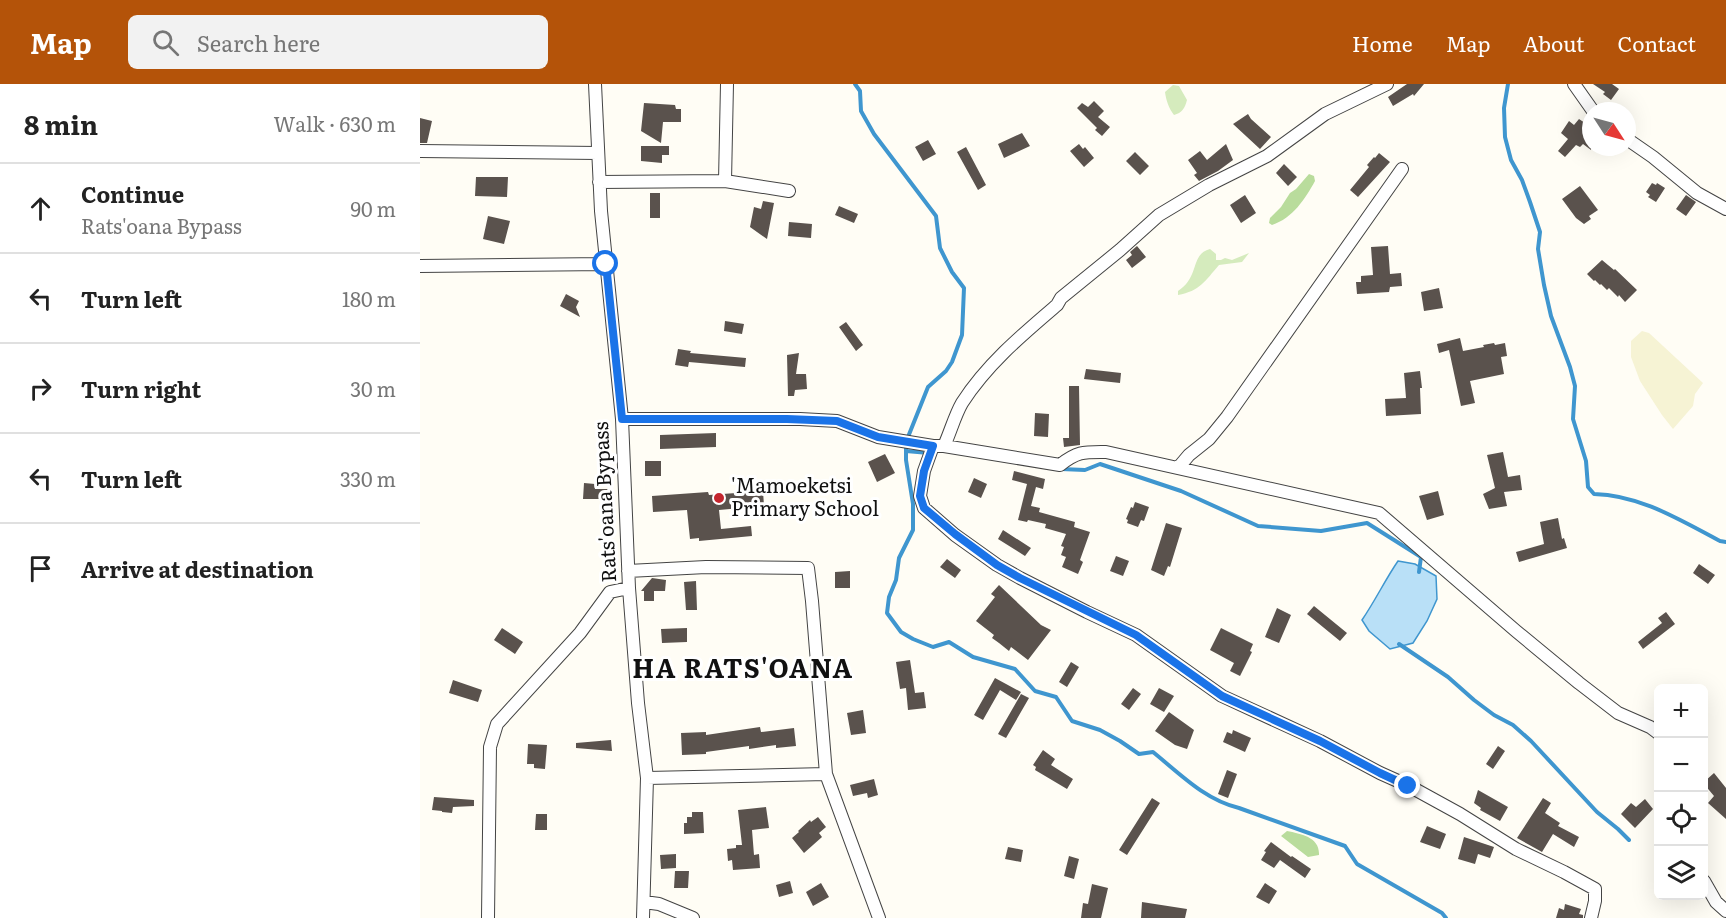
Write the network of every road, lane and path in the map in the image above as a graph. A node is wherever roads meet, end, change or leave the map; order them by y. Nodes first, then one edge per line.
1 (595, 84) edge
2 (727, 84) edge
3 (1387, 84) edge
4 (1574, 84) edge
5 (1587, 102) edge
6 (1636, 145) edge
7 (420, 151) edge
8 (598, 153) junction
9 (1402, 169) dead end
10 (725, 181) junction
11 (599, 182) junction
12 (789, 191) dead end
13 (1726, 209) edge
14 (606, 264) junction
15 (420, 266) edge
16 (622, 419) junction
17 (939, 446) junction
18 (1178, 468) junction
19 (628, 572) junction
20 (628, 588) junction
21 (1654, 731) edge
22 (826, 774) junction
23 (647, 778) junction
24 (1708, 888) edge
25 (644, 902) junction
26 (1726, 911) edge
27 (488, 918) edge
28 (644, 918) edge
29 (693, 918) edge
30 (879, 918) edge
31 (1591, 918) edge

1 - 8 street, Rats'oana Bypass
2 - 10 street
3 - 17 street
4 - 5 street
6 - 13 street
7 - 8 street
8 - 11 street, Rats'oana Bypass
9 - 18 street
10 - 11 street
10 - 12 street
11 - 14 street, Rats'oana Bypass
14 - 15 street
14 - 16 street, Rats'oana Bypass
16 - 17 street
16 - 19 street, Rats'oana Bypass
17 - 18 street
17 - 31 street
18 - 21 street
19 - 20 street, Rats'oana Bypass
19 - 22 street
20 - 23 street, Rats'oana Bypass
20 - 27 street
22 - 23 street
22 - 30 street
23 - 25 street, Rats'oana Bypass
24 - 26 street
25 - 28 street, Rats'oana Bypass
25 - 29 street

